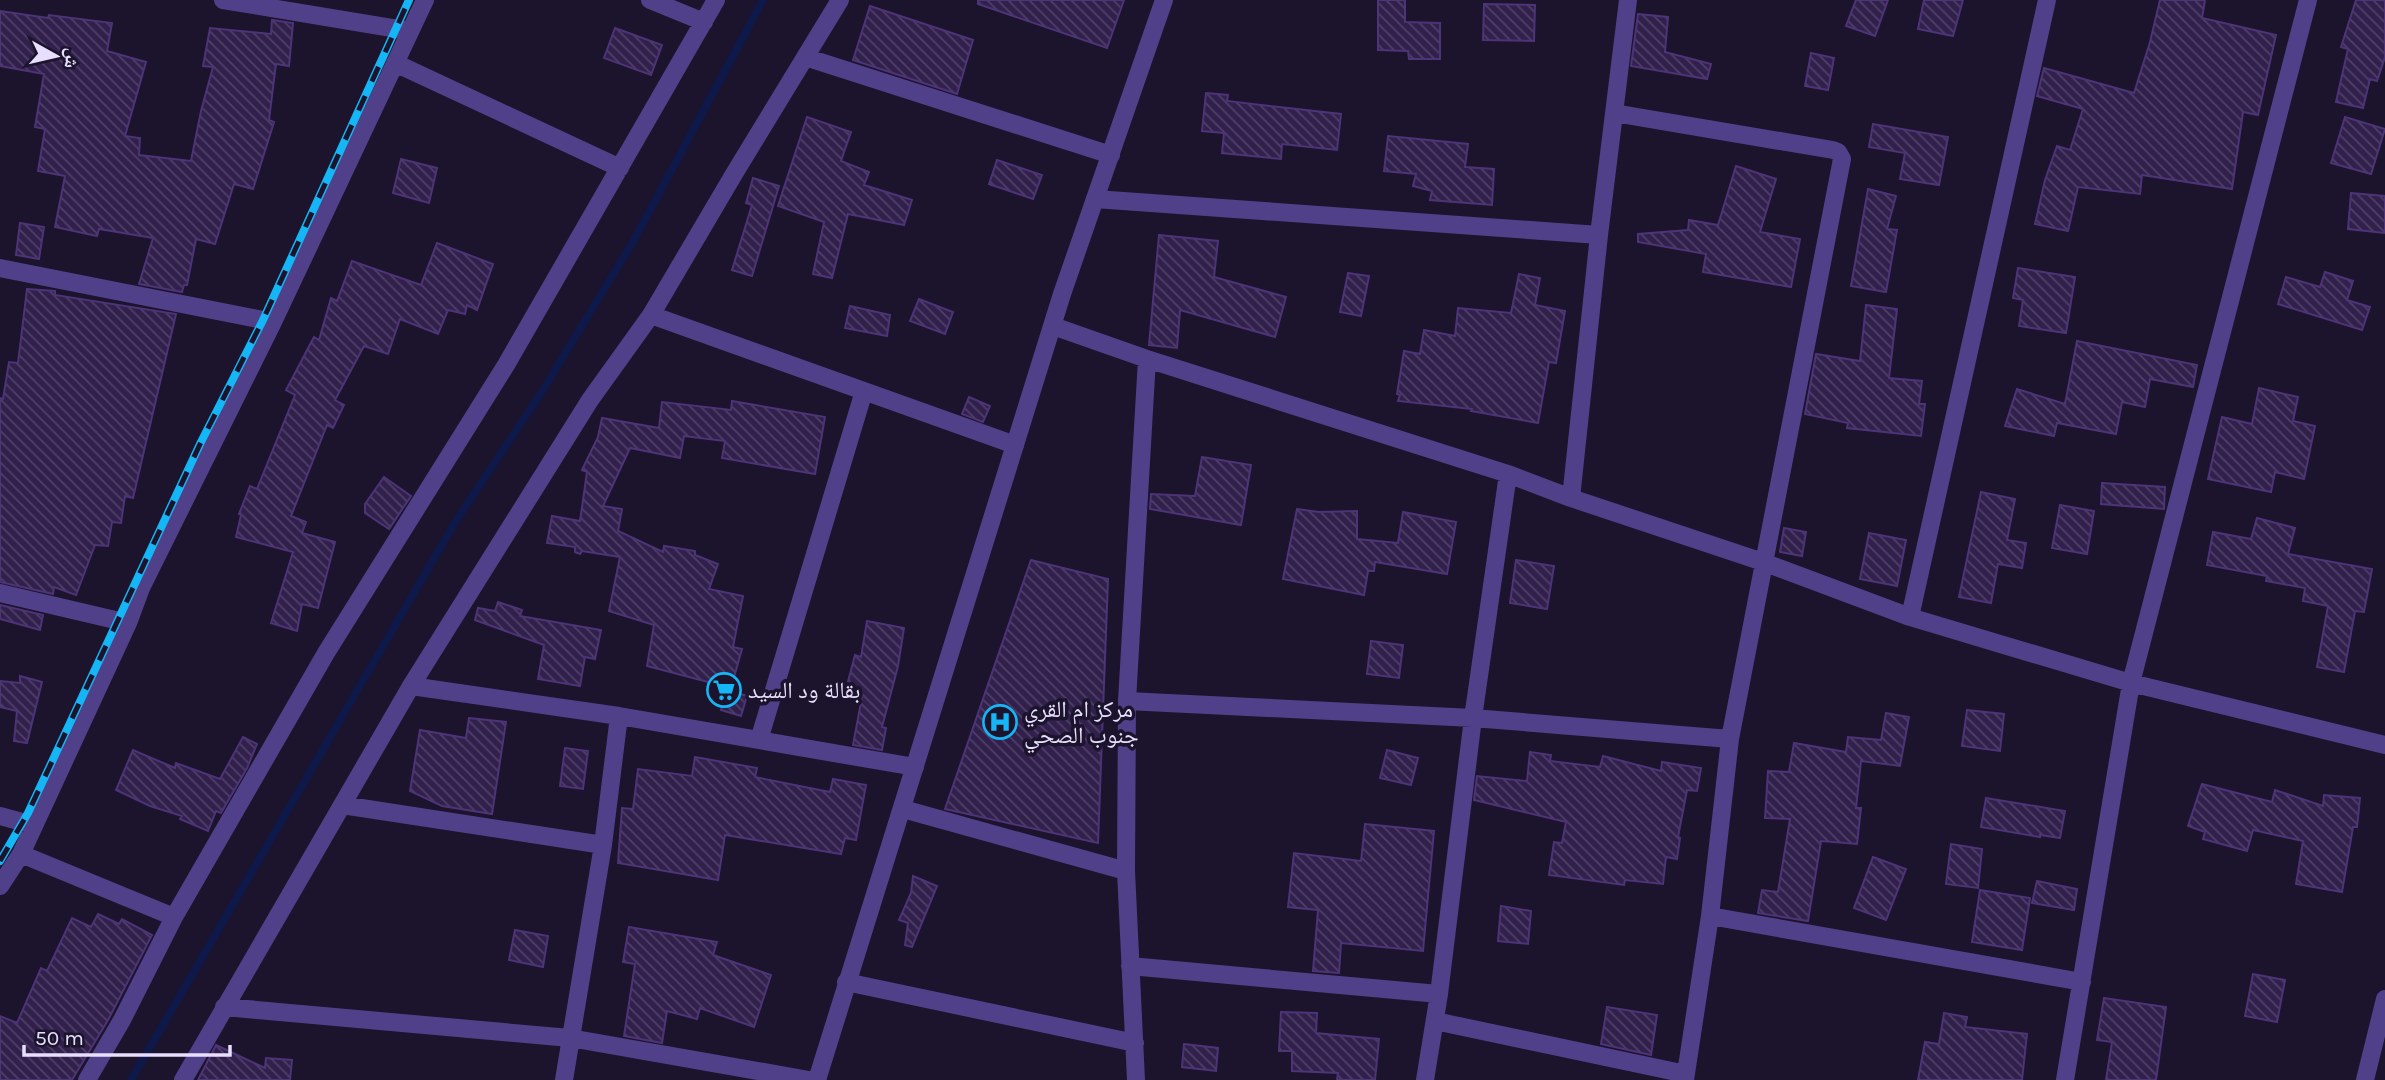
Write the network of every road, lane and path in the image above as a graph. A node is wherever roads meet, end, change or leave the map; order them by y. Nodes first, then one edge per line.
1 (223, 0) edge
2 (425, 0) edge
3 (650, 0) edge
4 (716, 0) edge
5 (840, 0) edge
6 (1164, 0) edge
7 (1628, 0) edge
8 (2047, 0) edge
9 (2308, 0) edge
10 (704, 22) junction
11 (410, 31) junction
12 (804, 57) junction
13 (395, 63) junction
14 (1614, 113) junction
15 (1111, 155) junction
16 (620, 168) junction
17 (1095, 199) junction
18 (1599, 235) junction
19 (0, 268) edge
20 (651, 315) junction
21 (273, 322) junction
22 (1053, 326) junction
23 (1147, 359) junction
24 (864, 391) junction
25 (1015, 445) junction
26 (1508, 474) junction
27 (1572, 498) junction
28 (1763, 562) junction
29 (0, 593) edge
30 (1910, 617) junction
31 (128, 623) junction
32 (2131, 683) junction
33 (411, 686) junction
34 (1126, 701) junction
35 (619, 716) junction
36 (1473, 718) junction
37 (1730, 739) junction
38 (759, 740) junction
39 (2385, 745) edge
40 (915, 766) junction
41 (342, 805) junction
42 (903, 809) junction
43 (0, 816) edge
44 (33, 825) junction
45 (603, 845) junction
46 (21, 854) junction
47 (1126, 871) junction
48 (0, 886) edge
49 (1710, 916) junction
50 (174, 917) junction
51 (1130, 966) junction
52 (846, 982) junction
53 (2082, 982) junction
54 (1439, 994) junction
55 (2385, 999) edge
56 (224, 1007) junction
57 (1435, 1021) junction
58 (570, 1038) junction
59 (1135, 1043) junction
60 (1685, 1077) edge
61 (87, 1080) edge
62 (183, 1080) edge
63 (564, 1080) edge
64 (809, 1080) edge
65 (817, 1080) edge
66 (1136, 1080) edge
67 (1426, 1080) edge
68 (2066, 1080) edge
69 (2365, 1080) edge

1 - 11 street
2 - 11 street
3 - 10 street
4 - 10 street
5 - 12 street
6 - 15 street
7 - 14 street
8 - 30 street
9 - 32 street
10 - 16 street
11 - 13 street
12 - 15 street
12 - 20 street
13 - 16 street
13 - 21 street
14 - 18 street
14 - 28 street
15 - 17 street
16 - 50 street
17 - 18 street
17 - 22 street
18 - 27 street
19 - 21 street
20 - 24 street
20 - 33 street
21 - 31 street
22 - 23 street
22 - 25 street
23 - 26 street
23 - 34 street
24 - 25 street
24 - 38 street
25 - 40 street
26 - 27 street
26 - 36 street
27 - 28 street
28 - 30 street
28 - 37 street
29 - 31 street
30 - 32 street
31 - 44 street
32 - 39 street
32 - 53 street
33 - 35 street
33 - 41 street
34 - 36 street
34 - 47 street
35 - 38 street
35 - 45 street
36 - 37 street
36 - 54 street
37 - 49 street
38 - 40 street
40 - 42 street
41 - 45 street
41 - 56 street
42 - 47 street
42 - 52 street
43 - 44 street
44 - 46 street
45 - 58 street
46 - 48 street
46 - 50 street
47 - 51 street
49 - 53 street
49 - 60 street
50 - 61 street
51 - 54 street
51 - 59 street
52 - 59 street
52 - 65 street
53 - 68 street
54 - 57 street
55 - 69 street
56 - 58 street
56 - 62 street
57 - 60 street
57 - 67 street
58 - 63 street
58 - 64 street
59 - 66 street

